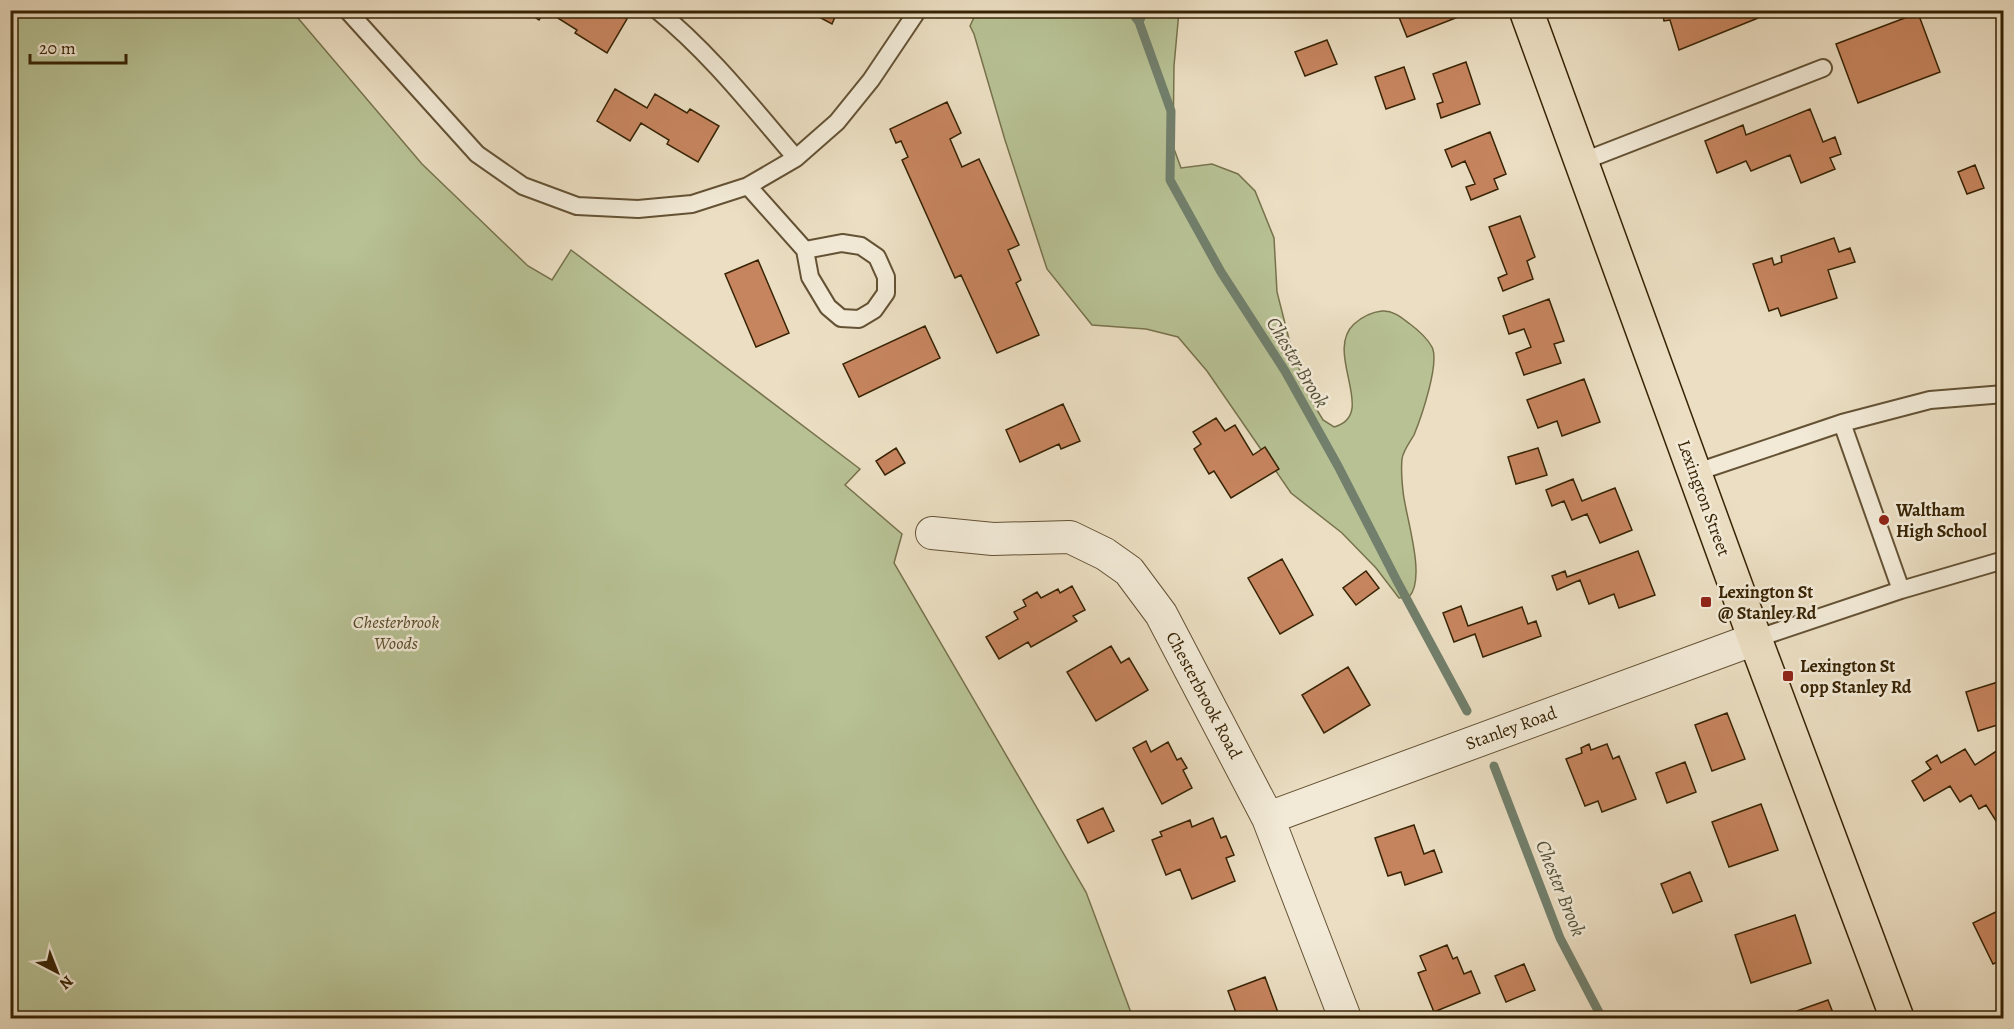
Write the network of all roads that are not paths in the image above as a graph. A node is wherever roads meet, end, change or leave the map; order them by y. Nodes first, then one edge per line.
1 (347, 10) edge
2 (657, 10) edge
3 (918, 10) edge
4 (1526, 10) edge
5 (1823, 68) dead end
6 (796, 158) junction
7 (1581, 162) junction
8 (748, 186) junction
9 (805, 250) junction
10 (2004, 394) edge
11 (1842, 423) junction
12 (1694, 473) junction
13 (932, 533) dead end
14 (2004, 560) edge
15 (1901, 590) junction
16 (1755, 639) junction
17 (1268, 818) junction
18 (1345, 1018) edge
19 (1897, 1018) edge

1 - 8 lane
2 - 6 lane
3 - 6 lane
4 - 7 main road, Lexington Street
5 - 7 lane
6 - 8 lane
7 - 12 main road, Lexington Street
8 - 9 lane
9 - 9 lane
10 - 11 lane
11 - 12 lane
11 - 15 lane
12 - 16 main road, Lexington Street
13 - 17 street, Chesterbrook Road
14 - 15 lane
15 - 16 lane
16 - 17 street, Stanley Road
16 - 19 main road, Lexington Street
17 - 18 street, Chesterbrook Road

